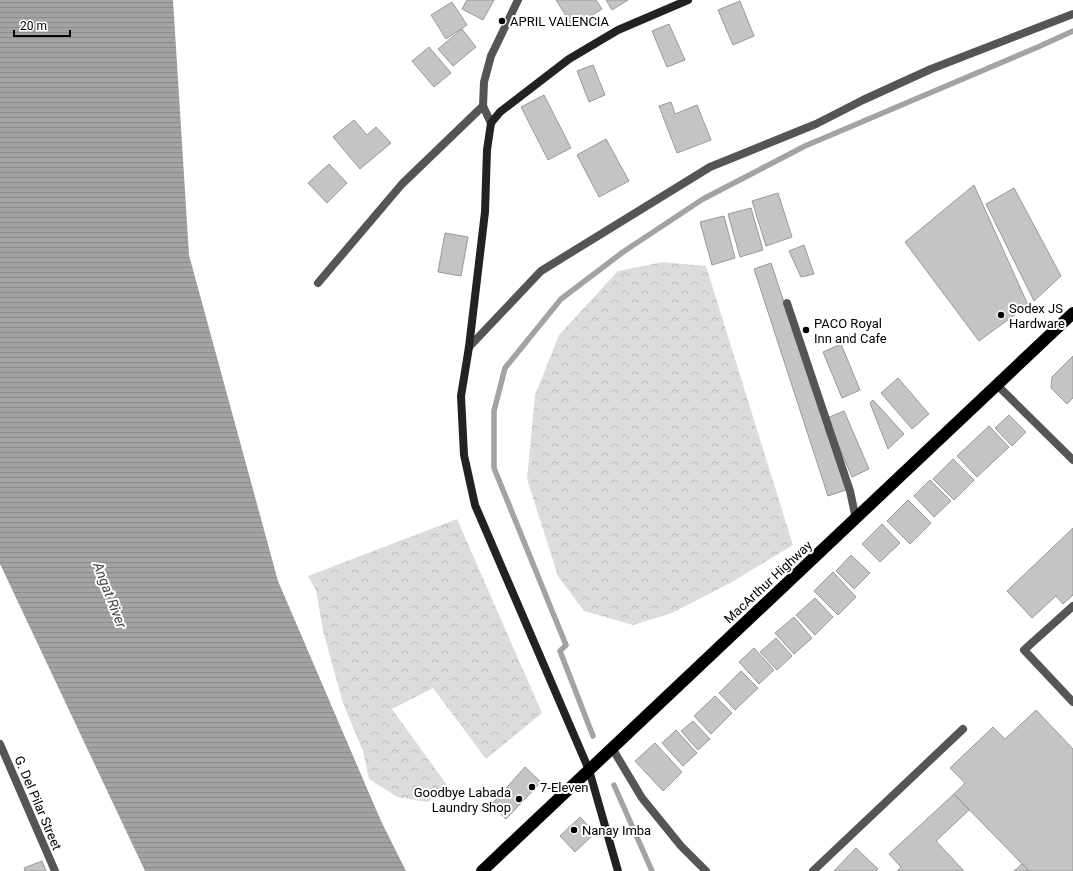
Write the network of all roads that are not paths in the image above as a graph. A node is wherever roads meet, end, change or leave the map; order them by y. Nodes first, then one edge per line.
1 (518, 0) edge
2 (688, 0) edge
3 (1073, 14) edge
4 (483, 106) junction
5 (490, 124) junction
6 (318, 283) dead end
7 (787, 302) dead end
8 (1073, 313) edge
9 (469, 347) junction
10 (997, 385) junction
11 (1073, 460) edge
12 (856, 519) junction
13 (1073, 606) edge
14 (1073, 702) edge
15 (963, 729) dead end
16 (0, 744) edge
17 (612, 748) junction
18 (589, 770) junction
19 (55, 871) edge
20 (482, 871) edge
21 (618, 871) edge
22 (706, 871) edge
23 (813, 871) edge

1 - 4 street
2 - 5 street
3 - 9 street
4 - 5 street
4 - 6 street
5 - 9 street
7 - 12 street
8 - 10 highway, MacArthur Highway
9 - 18 street
10 - 11 street
10 - 12 highway, MacArthur Highway
12 - 17 highway, MacArthur Highway
13 - 14 street
15 - 23 street
16 - 19 street, G. Del Pilar Street
17 - 18 highway, MacArthur Highway
17 - 22 street
18 - 20 highway, MacArthur Highway
18 - 21 street

